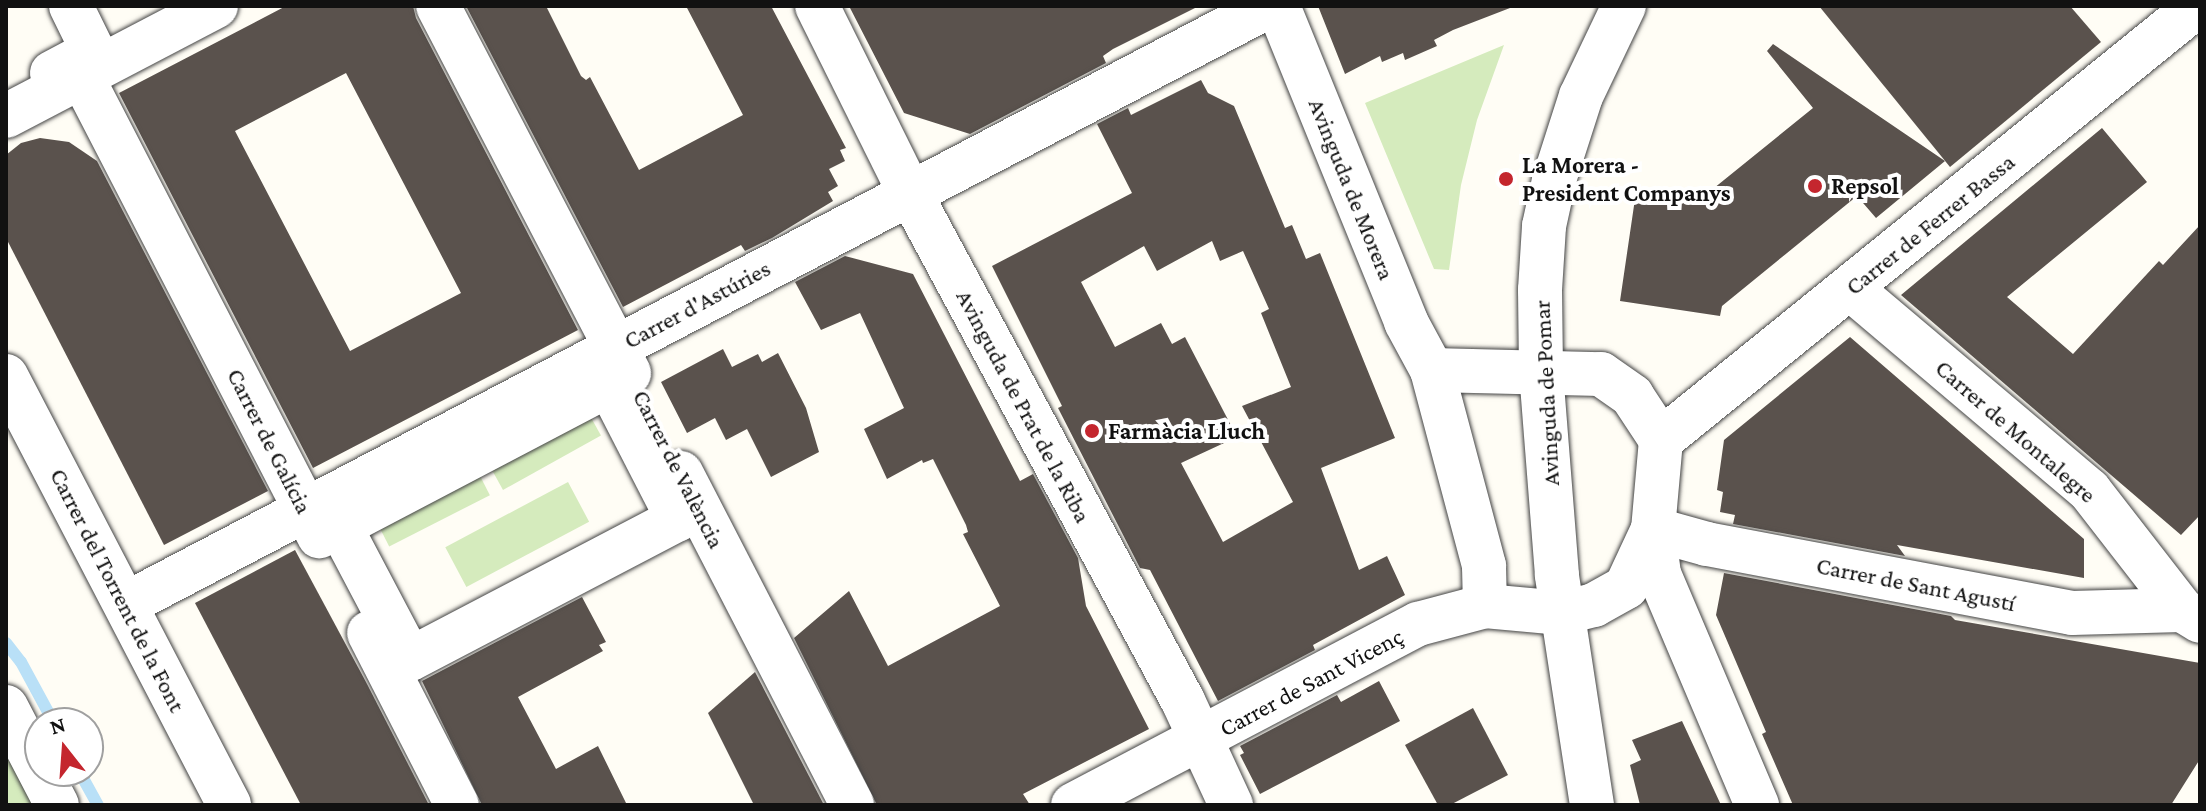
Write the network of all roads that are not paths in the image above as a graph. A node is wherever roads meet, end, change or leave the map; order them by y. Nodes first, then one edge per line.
1 (71, 6) edge
2 (216, 6) edge
3 (438, 6) edge
4 (817, 6) edge
5 (1269, 6) edge
6 (1278, 6) edge
7 (1624, 6) edge
8 (2197, 6) edge
9 (82, 77) junction
10 (6, 97) edge
11 (6, 116) edge
12 (910, 193) junction
13 (1851, 289) junction
14 (616, 348) junction
15 (1432, 370) junction
16 (1541, 371) junction
17 (6, 376) edge
18 (1661, 440) junction
19 (305, 510) junction
20 (1653, 529) junction
21 (126, 604) junction
22 (1485, 606) junction
23 (1562, 613) junction
24 (2191, 615) edge
25 (410, 659) joint
26 (6, 707) edge
27 (1203, 739) junction
28 (57, 805) edge
29 (229, 805) edge
30 (457, 805) edge
31 (852, 805) edge
32 (1073, 805) edge
33 (1231, 805) edge
34 (1592, 805) edge
35 (1757, 805) edge

1 - 10 street
2 - 9 street
3 - 14 street, Carrer de València
4 - 12 street, Avinguda de Prat de la Riba
5 - 12 street, Carrer d'Astúries
6 - 15 street, Avinguda de Morera
7 - 16 street, Avinguda de Pomar
8 - 13 street, Carrer de Ferrer Bassa
9 - 11 street
9 - 19 street, Carrer de Galícia
12 - 14 street, Carrer d'Astúries
12 - 27 street, Avinguda de Prat de la Riba
13 - 18 street, Carrer de Ferrer Bassa
13 - 24 street, Carrer de Montalegre
14 - 19 street, Carrer d'Astúries
14 - 31 street, Carrer de València
15 - 16 street
15 - 22 street, Avinguda de Morera
16 - 18 street
16 - 23 street, Avinguda de Pomar
17 - 21 street, Carrer del Torrent de la Font
18 - 20 street
19 - 21 street, Carrer d'Astúries
19 - 30 street, Carrer de Galícia
20 - 23 street
20 - 24 street, Carrer de Sant Agustí
20 - 35 street
21 - 29 street, Carrer del Torrent de la Font
22 - 23 street, Carrer de Sant Vicenç
22 - 27 street, Carrer de Sant Vicenç
23 - 34 street, Avinguda de Pomar
25 - 25 street
26 - 28 street
27 - 32 street, Carrer de Sant Vicenç
27 - 33 street, Avinguda de Prat de la Riba

